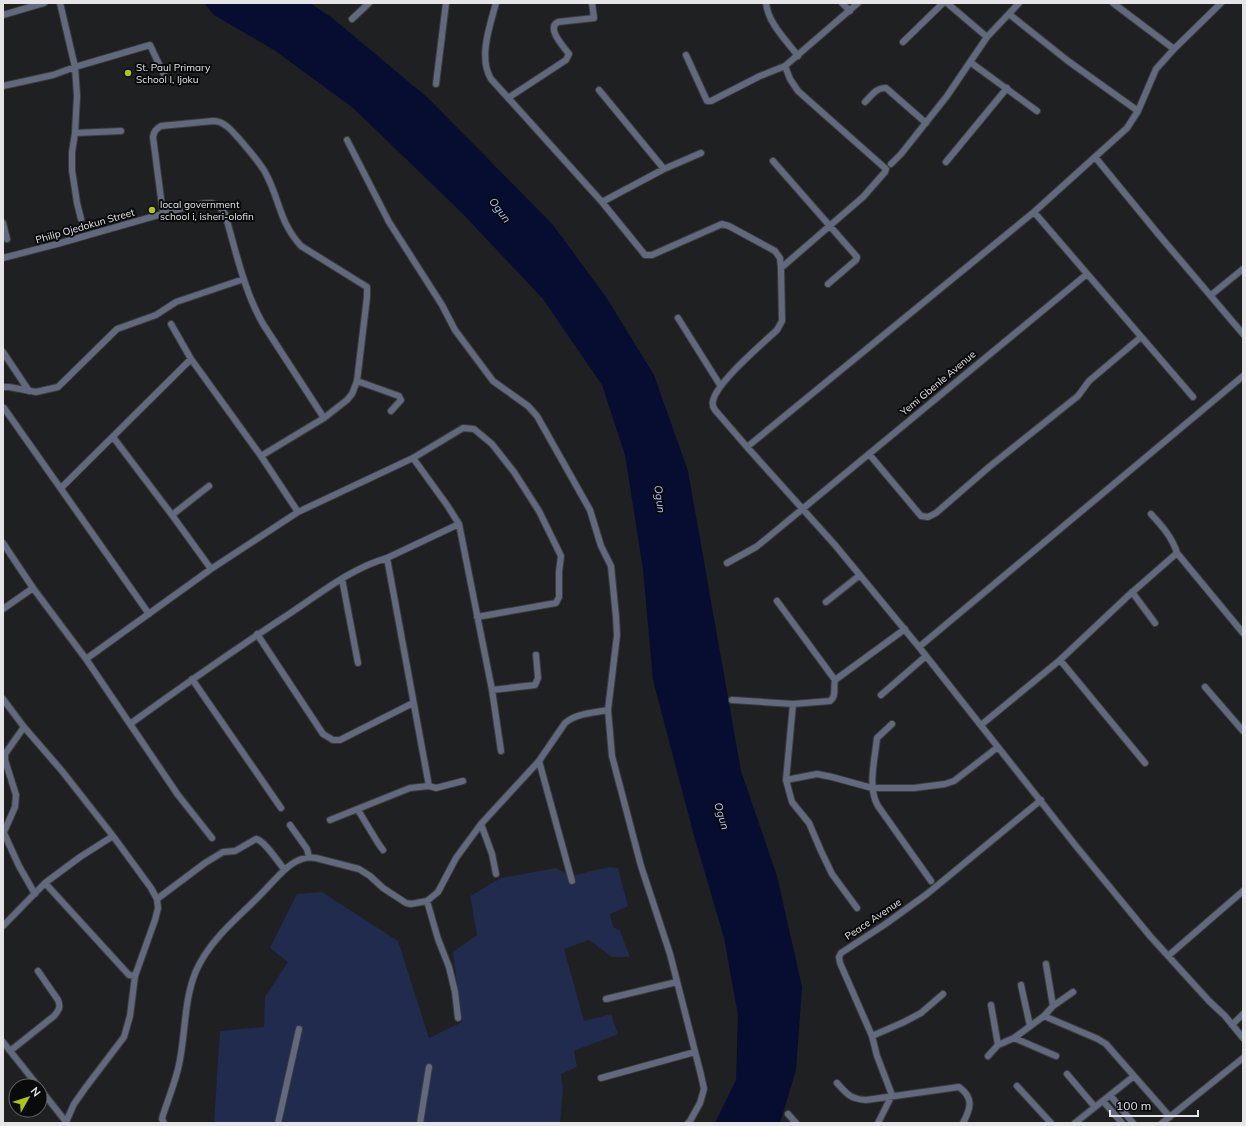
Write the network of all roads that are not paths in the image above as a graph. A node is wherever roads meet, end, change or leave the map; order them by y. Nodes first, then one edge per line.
1 (44, 3) edge
2 (60, 3) edge
3 (369, 3) edge
4 (446, 3) edge
5 (496, 3) edge
6 (592, 3) edge
7 (766, 3) edge
8 (842, 3) edge
9 (858, 3) edge
10 (943, 3) edge
11 (947, 3) edge
12 (1019, 3) edge
13 (1113, 3) edge
14 (1221, 3) edge
15 (850, 11) junction
16 (1010, 14) junction
17 (3, 15) edge
18 (352, 19) dead end
19 (988, 37) junction
20 (903, 42) dead end
21 (1174, 49) junction
22 (686, 55) dead end
23 (798, 56) junction
24 (970, 62) junction
25 (785, 66) junction
26 (75, 67) junction
27 (166, 79) dead end
28 (436, 84) dead end
29 (3, 86) edge
30 (1007, 88) junction
31 (599, 90) dead end
32 (508, 98) junction
33 (865, 102) dead end
34 (1037, 111) dead end
35 (1138, 111) junction
36 (926, 123) junction
37 (121, 131) dead end
38 (75, 133) junction
39 (347, 140) dead end
40 (701, 153) dead end
41 (1095, 157) junction
42 (772, 161) dead end
43 (946, 162) dead end
44 (891, 164) dead end
45 (664, 169) junction
46 (602, 202) junction
47 (1034, 212) junction
48 (163, 214) junction
49 (81, 219) dead end
50 (3, 223) edge
51 (830, 226) junction
52 (7, 239) dead end
53 (3, 258) edge
54 (781, 268) junction
55 (1243, 269) edge
56 (1087, 274) junction
57 (244, 279) junction
58 (828, 284) dead end
59 (1211, 295) junction
60 (678, 318) dead end
61 (171, 324) dead end
62 (1243, 334) edge
63 (1141, 337) junction
64 (3, 352) edge
65 (191, 359) junction
66 (1243, 376) edge
67 (357, 381) junction
68 (720, 385) junction
69 (3, 387) edge
70 (29, 391) junction
71 (1193, 397) dead end
72 (4, 408) dead end
73 (391, 411) dead end
74 (324, 418) junction
75 (113, 437) junction
76 (747, 447) junction
77 (868, 454) junction
78 (261, 456) junction
79 (413, 458) junction
80 (209, 486) dead end
81 (61, 488) junction
82 (803, 508) junction
83 (298, 512) junction
84 (1151, 514) dead end
85 (172, 515) junction
86 (459, 524) junction
87 (3, 543) edge
88 (1176, 553) junction
89 (387, 558) junction
90 (727, 563) dead end
91 (211, 569) junction
92 (860, 575) junction
93 (342, 579) junction
94 (33, 588) junction
95 (1132, 592) junction
96 (777, 601) dead end
97 (826, 602) dead end
98 (3, 609) edge
99 (149, 614) junction
100 (477, 617) junction
101 (1155, 623) dead end
102 (905, 630) junction
103 (1243, 633) edge
104 (257, 634) junction
105 (919, 647) junction
106 (536, 655) dead end
107 (926, 656) junction
108 (86, 660) junction
109 (1060, 660) junction
110 (358, 664) dead end
111 (192, 679) junction
112 (835, 680) junction
113 (1205, 687) dead end
114 (492, 690) junction
115 (881, 695) dead end
116 (3, 699) edge
117 (732, 700) dead end
118 (413, 703) junction
119 (793, 704) junction
120 (608, 710) junction
121 (130, 724) junction
122 (892, 724) dead end
123 (981, 725) junction
124 (24, 727) junction
125 (1243, 731) edge
126 (998, 747) junction
127 (501, 751) dead end
128 (539, 761) junction
129 (1145, 762) dead end
130 (786, 780) junction
131 (463, 781) dead end
132 (429, 786) junction
133 (872, 788) junction
134 (1041, 800) junction
135 (282, 808) dead end
136 (358, 810) junction
137 (330, 820) dead end
138 (482, 824) junction
139 (290, 825) dead end
140 (3, 832) edge
141 (113, 836) junction
142 (212, 838) dead end
143 (383, 850) dead end
144 (309, 857) junction
145 (284, 869) junction
146 (496, 874) dead end
147 (572, 881) dead end
148 (931, 882) dead end
149 (45, 883) junction
150 (1243, 891) edge
151 (35, 894) junction
152 (157, 899) junction
153 (427, 900) junction
154 (857, 908) dead end
155 (3, 926) edge
156 (1168, 956) junction
157 (1046, 964) dead end
158 (38, 971) dead end
159 (135, 976) junction
160 (677, 982) junction
161 (1021, 985) dead end
162 (1074, 992) dead end
163 (943, 994) dead end
164 (606, 999) dead end
165 (991, 1005) dead end
166 (1053, 1006) junction
167 (1243, 1014) edge
168 (1044, 1016) junction
169 (458, 1018) dead end
170 (1232, 1025) junction
171 (1030, 1026) junction
172 (299, 1029) dead end
173 (872, 1036) junction
174 (1014, 1038) junction
175 (1243, 1038) edge
176 (3, 1042) edge
177 (998, 1045) junction
178 (10, 1051) junction
179 (695, 1052) junction
180 (988, 1056) dead end
181 (1056, 1056) dead end
182 (1243, 1058) edge
183 (429, 1067) dead end
184 (1067, 1074) dead end
185 (1134, 1076) junction
186 (32, 1078) edge
187 (601, 1078) dead end
188 (837, 1083) dead end
189 (1017, 1086) dead end
190 (892, 1095) junction
191 (1110, 1095) junction
192 (48, 1099) edge
193 (1104, 1100) junction
194 (1095, 1107) junction
195 (788, 1114) dead end
196 (1170, 1117) junction
197 (66, 1122) edge
198 (164, 1123) edge
199 (278, 1123) edge
200 (420, 1123) edge
201 (688, 1123) edge
202 (796, 1123) edge
203 (878, 1123) edge
204 (963, 1123) edge
205 (1051, 1123) edge
206 (1075, 1123) edge
207 (1122, 1123) edge
208 (1133, 1123) edge
209 (1162, 1123) edge

1 - 17 street
2 - 26 street
3 - 18 street
4 - 28 street
5 - 32 street
6 - 32 street
7 - 23 street
8 - 15 street
9 - 15 street
10 - 20 street
11 - 19 street
12 - 16 street
13 - 21 street
14 - 21 street
15 - 23 street
16 - 19 street
16 - 35 street
19 - 24 street
21 - 35 street
22 - 25 street
23 - 25 street
24 - 30 street
24 - 36 street
25 - 51 street
26 - 27 street
26 - 29 street
26 - 38 street
30 - 34 street
30 - 43 street
31 - 45 street
32 - 46 street
33 - 36 street
35 - 41 street
36 - 44 street
37 - 38 street
38 - 49 street
39 - 120 street
40 - 45 street
41 - 47 street
41 - 59 street
42 - 51 street
45 - 46 street
46 - 54 street
47 - 56 street
47 - 76 street
48 - 53 street, Philip Ojedokun Street
48 - 57 street, Philip Ojedokun Street
48 - 67 street
50 - 52 street
51 - 54 street
51 - 58 street
54 - 68 street
55 - 59 street
56 - 63 street
56 - 77 street, Yemi Gbenle Avenue
57 - 70 street
57 - 74 street, Philip Ojedokun Street
59 - 62 street
60 - 68 street
61 - 65 street
63 - 71 street
63 - 77 street
64 - 70 street
65 - 75 street
65 - 78 street
66 - 105 street
67 - 73 street
67 - 74 street
68 - 76 street
69 - 70 street
72 - 81 street
74 - 78 street
75 - 81 street
75 - 85 street
76 - 82 street
77 - 82 street, Yemi Gbenle Avenue
78 - 83 street
79 - 83 street
79 - 86 street
79 - 100 street
80 - 85 street
81 - 99 street
82 - 90 street, Yemi Gbenle Avenue
82 - 92 street
83 - 91 street
84 - 88 street
85 - 91 street
86 - 89 street
86 - 100 street
87 - 94 street
88 - 95 street
88 - 103 street
89 - 93 street
89 - 118 street
91 - 99 street
92 - 97 street
92 - 102 street
93 - 104 street
93 - 110 street
94 - 98 street
94 - 108 street
95 - 101 street
95 - 109 street
96 - 112 street
99 - 108 street
100 - 114 street
102 - 105 street
102 - 112 street
104 - 111 street
104 - 118 street
105 - 107 street
106 - 114 street
107 - 115 street
107 - 123 street
108 - 121 street
109 - 123 street
109 - 129 street
111 - 121 street
111 - 135 street
112 - 119 street
113 - 125 street
114 - 127 street
116 - 124 street
117 - 119 street
118 - 132 street
119 - 130 street
120 - 128 street
120 - 160 street
121 - 142 street
122 - 133 street
123 - 126 street
124 - 140 street
124 - 141 street
126 - 133 street
126 - 134 street
128 - 138 street
128 - 147 street
130 - 133 street
130 - 154 street
131 - 132 street
132 - 136 street
133 - 148 street
134 - 156 street
134 - 173 street, Peace Avenue
136 - 137 street
136 - 143 street
138 - 146 street
138 - 153 street
139 - 144 street
140 - 151 street
141 - 149 street
141 - 152 street
144 - 145 street
144 - 153 street
145 - 152 street
145 - 198 street
149 - 151 street
149 - 159 street
150 - 156 street
151 - 155 street
152 - 159 street
153 - 169 street
156 - 170 street
157 - 166 street
158 - 178 street
159 - 197 street
160 - 164 street
160 - 179 street
161 - 171 street
162 - 166 street
163 - 173 street
165 - 177 street
166 - 168 street
167 - 170 street
168 - 171 street
168 - 185 street
170 - 175 street
171 - 174 street
172 - 199 street
173 - 190 street, Peace Avenue
174 - 177 street
174 - 181 street
176 - 178 street
177 - 180 street
178 - 186 street
179 - 187 street
179 - 201 street
182 - 196 street
183 - 200 street
184 - 194 street
185 - 191 street
185 - 196 street
188 - 190 street
189 - 205 street
190 - 203 street
190 - 204 street
191 - 193 street
191 - 208 street
192 - 197 street
193 - 194 street
193 - 207 street
194 - 206 street
195 - 202 street
196 - 209 street

